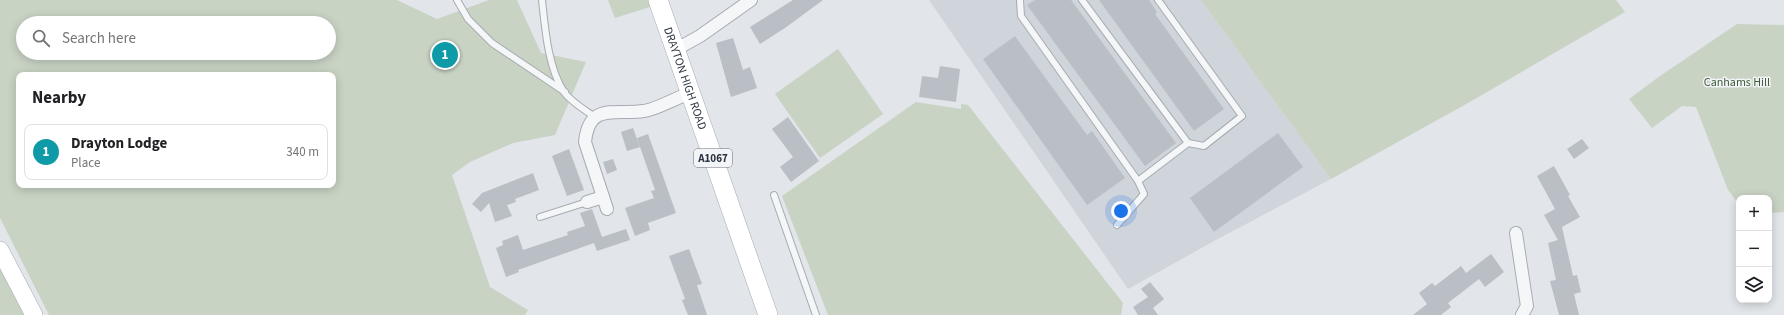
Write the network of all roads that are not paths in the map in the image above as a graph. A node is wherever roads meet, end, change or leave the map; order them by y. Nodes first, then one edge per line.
1 (457, 0) edge
2 (542, 0) edge
3 (658, 0) edge
4 (751, 0) edge
5 (1020, 0) edge
6 (1082, 0) edge
7 (1158, 0) edge
8 (675, 50) junction
9 (565, 92) junction
10 (690, 93) junction
11 (595, 117) junction
12 (1188, 143) junction
13 (1138, 181) junction
14 (774, 195) dead end
15 (602, 197) junction
16 (587, 202) joint
17 (607, 208) dead end
18 (540, 217) dead end
19 (1117, 225) dead end
20 (1516, 233) dead end
21 (0, 250) edge
22 (34, 315) edge
23 (768, 315) edge
24 (816, 315) edge
25 (1522, 315) edge

1 - 9 lane
2 - 9 lane
3 - 8 main road, DRAYTON HIGH ROAD / A1067
4 - 8 street
5 - 13 lane
6 - 12 lane
7 - 12 lane
8 - 10 main road, DRAYTON HIGH ROAD / A1067
9 - 11 lane
10 - 11 street
10 - 23 main road, DRAYTON HIGH ROAD / A1067
11 - 15 street
12 - 13 lane
13 - 19 lane
14 - 24 lane
15 - 16 street
15 - 17 street
16 - 18 lane
20 - 25 street
21 - 22 street

